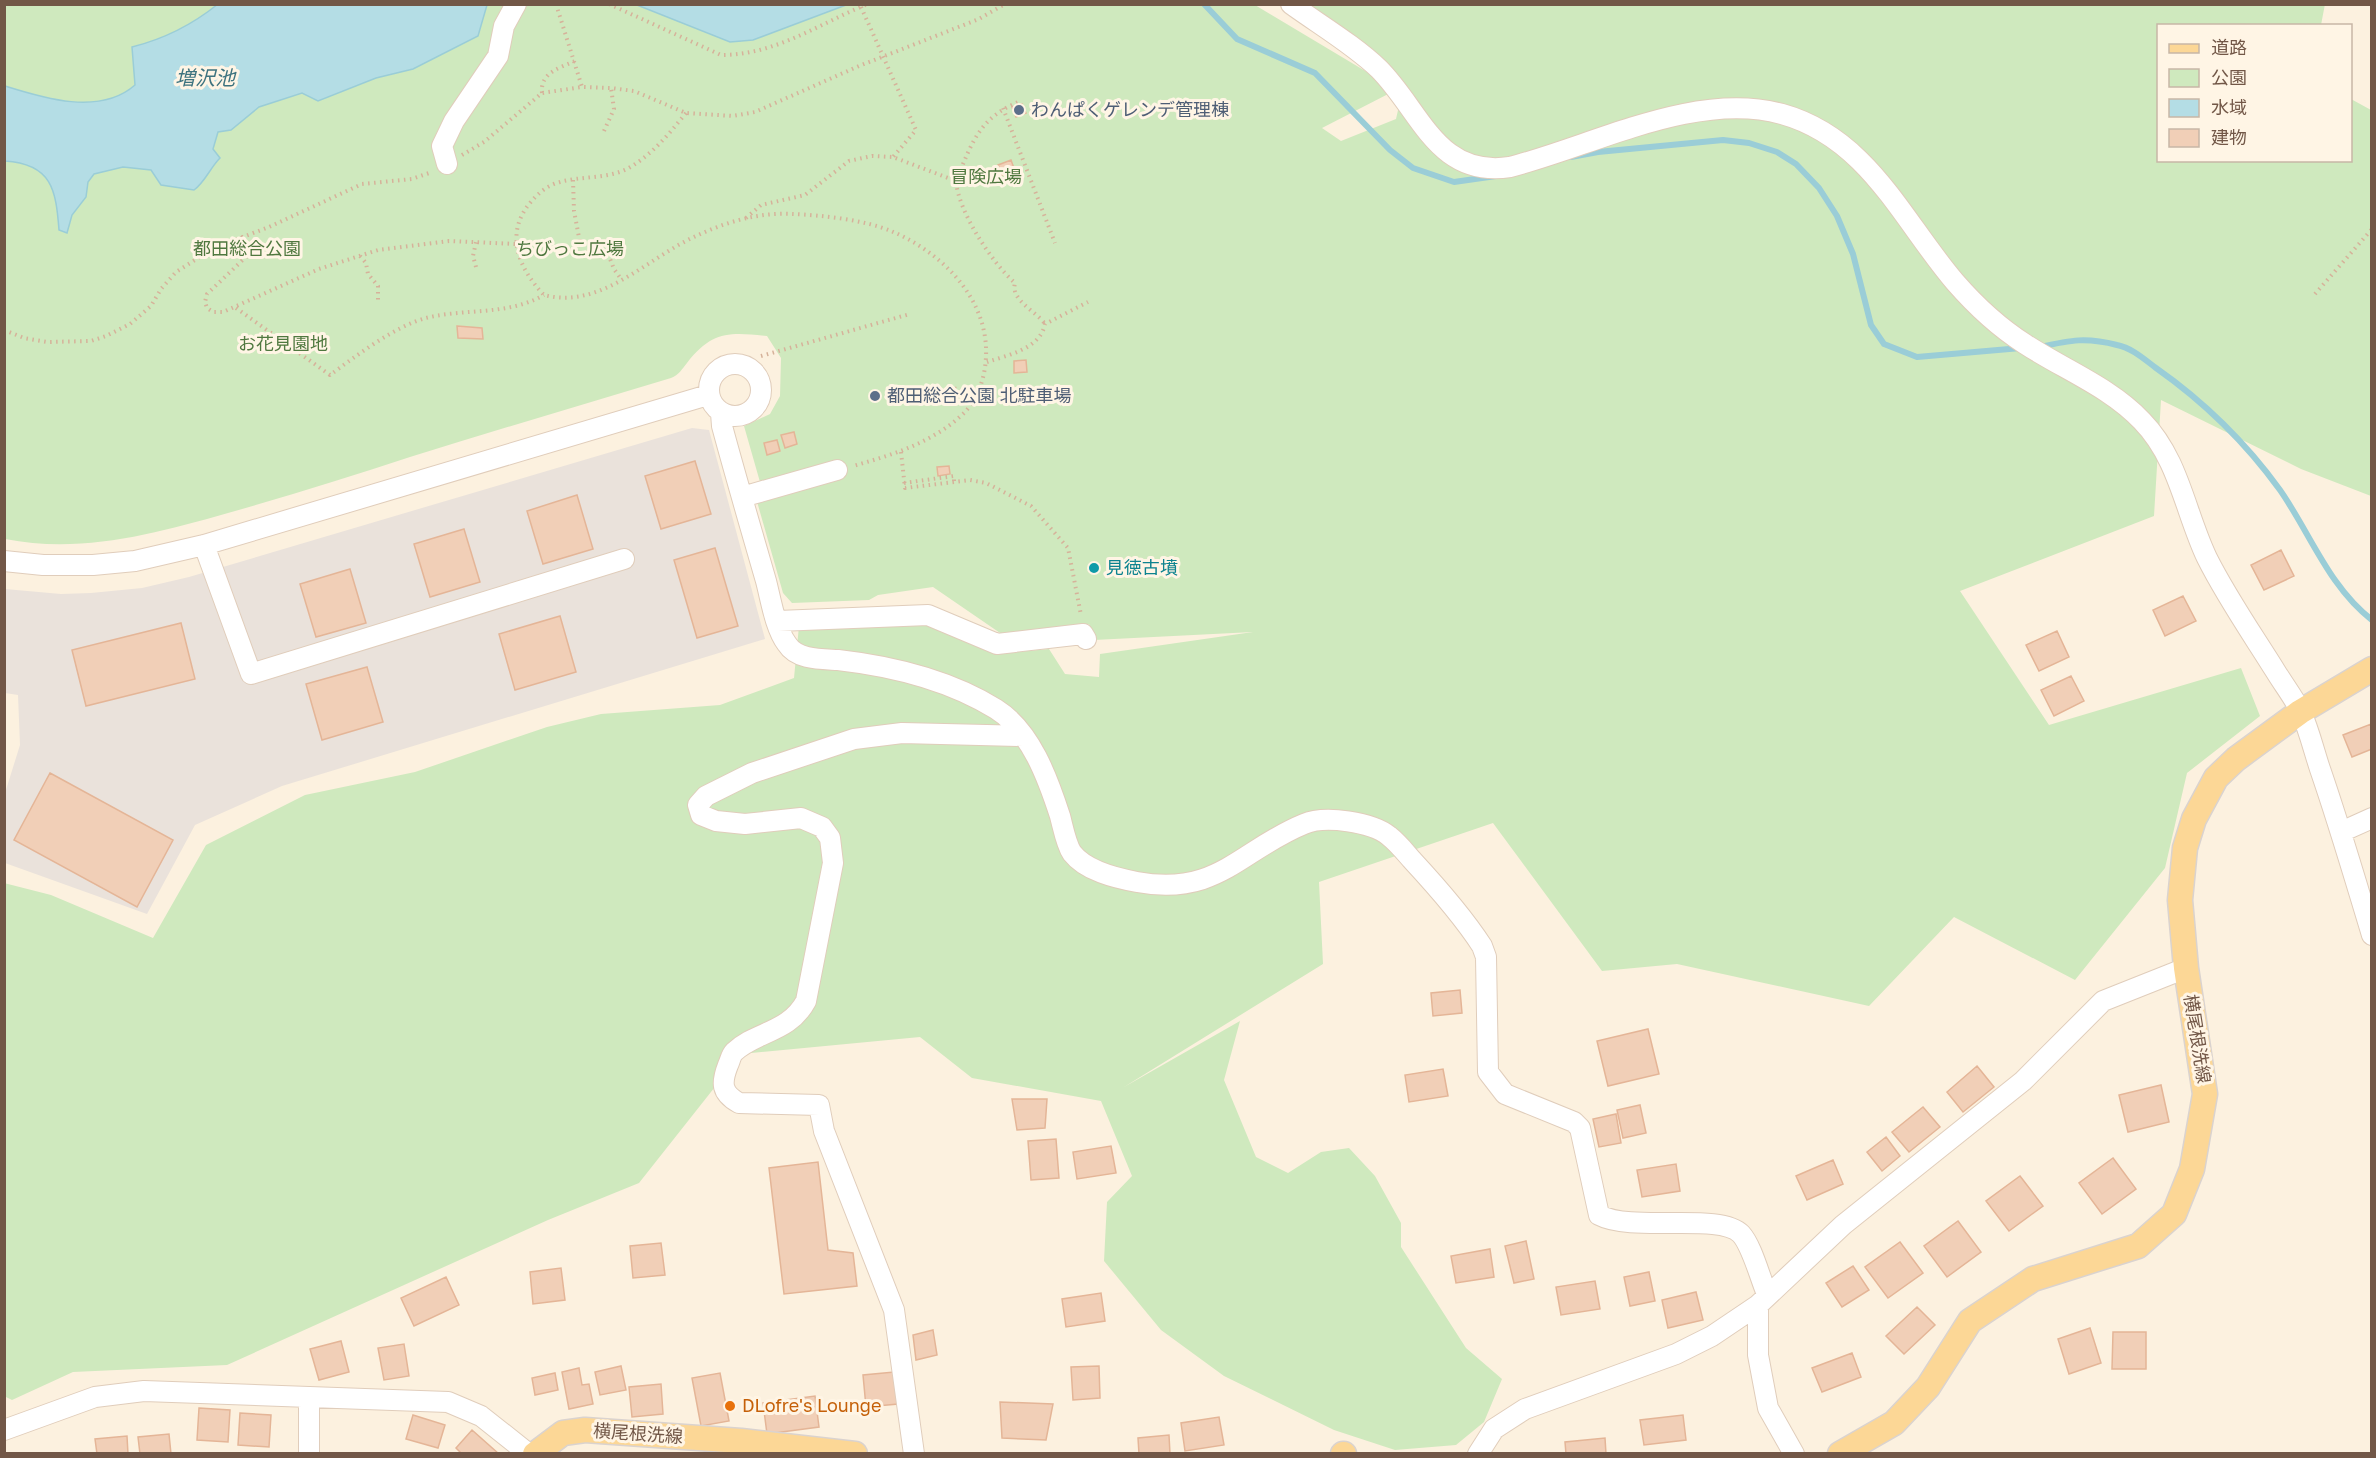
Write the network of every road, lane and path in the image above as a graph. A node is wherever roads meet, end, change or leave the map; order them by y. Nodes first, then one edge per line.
1 (516, 4) edge
2 (556, 4) edge
3 (609, 4) edge
4 (868, 4) edge
5 (1005, 4) edge
6 (1291, 4) edge
7 (861, 7) junction
8 (883, 56) junction
9 (574, 61) junction
10 (582, 87) junction
11 (611, 88) junction
12 (542, 93) junction
13 (1021, 101) dead end
14 (1003, 108) junction
15 (686, 113) junction
16 (604, 131) dead end
17 (893, 157) junction
18 (447, 164) junction
19 (573, 180) junction
20 (956, 181) junction
21 (746, 219) junction
22 (2372, 229) edge
23 (241, 236) junction
24 (476, 242) junction
25 (1055, 243) dead end
26 (516, 244) junction
27 (360, 256) junction
28 (476, 267) dead end
29 (621, 279) junction
30 (2315, 294) dead end
31 (544, 296) junction
32 (378, 301) dead end
33 (1088, 303) dead end
34 (236, 308) junction
35 (910, 314) dead end
36 (1045, 324) junction
37 (4, 330) edge
38 (761, 356) dead end
39 (987, 363) junction
40 (949, 386) dead end
41 (708, 395) junction
42 (976, 398) junction
43 (721, 413) junction
44 (901, 452) junction
45 (832, 467) joint
46 (742, 497) junction
47 (204, 544) junction
48 (624, 559) dead end
49 (4, 561) edge
50 (778, 621) junction
51 (1084, 636) joint
52 (2372, 669) edge
53 (2300, 712) junction
54 (1023, 736) junction
55 (2372, 818) edge
56 (2341, 832) junction
57 (2372, 935) edge
58 (2186, 968) junction
59 (1762, 1300) junction
60 (309, 1397) junction
61 (4, 1430) edge
62 (309, 1454) edge
63 (529, 1454) edge
64 (535, 1454) edge
65 (855, 1454) edge
66 (914, 1454) edge
67 (1478, 1454) edge
68 (1794, 1454) edge
69 (1840, 1454) edge

1 - 18 street
2 - 9 path
3 - 7 path
4 - 7 path
5 - 8 path
6 - 53 street
7 - 8 path
8 - 15 path
8 - 17 path
9 - 10 path
9 - 12 path
10 - 11 path
10 - 12 path
11 - 15 path
11 - 16 path
12 - 18 path
13 - 14 path
14 - 20 path
14 - 25 path
15 - 19 path
17 - 20 path
17 - 21 path
18 - 23 path
19 - 26 path
19 - 29 path
20 - 36 path
21 - 29 path
21 - 39 path
22 - 30 path
23 - 34 path
23 - 37 path
24 - 26 path
24 - 27 path
24 - 28 path
26 - 31 path
27 - 32 path
27 - 34 path
29 - 31 path
31 - 34 path
33 - 36 path
35 - 38 path
36 - 39 path
39 - 42 path
40 - 42 path
41 - 43 street
41 - 43 street
41 - 47 street
42 - 44 path
43 - 46 street
44 - 45 path
44 - 51 path
45 - 46 street
46 - 50 street
47 - 48 street
47 - 49 street
50 - 51 street
50 - 54 street
52 - 53 main road, 横尾根洗線
53 - 56 street
53 - 58 main road, 横尾根洗線
54 - 59 street
54 - 66 street
55 - 56 street
56 - 57 street
58 - 59 street
58 - 69 main road, 横尾根洗線
59 - 67 street
59 - 68 street
60 - 61 street
60 - 62 street
60 - 63 street
64 - 65 main road, 横尾根洗線

